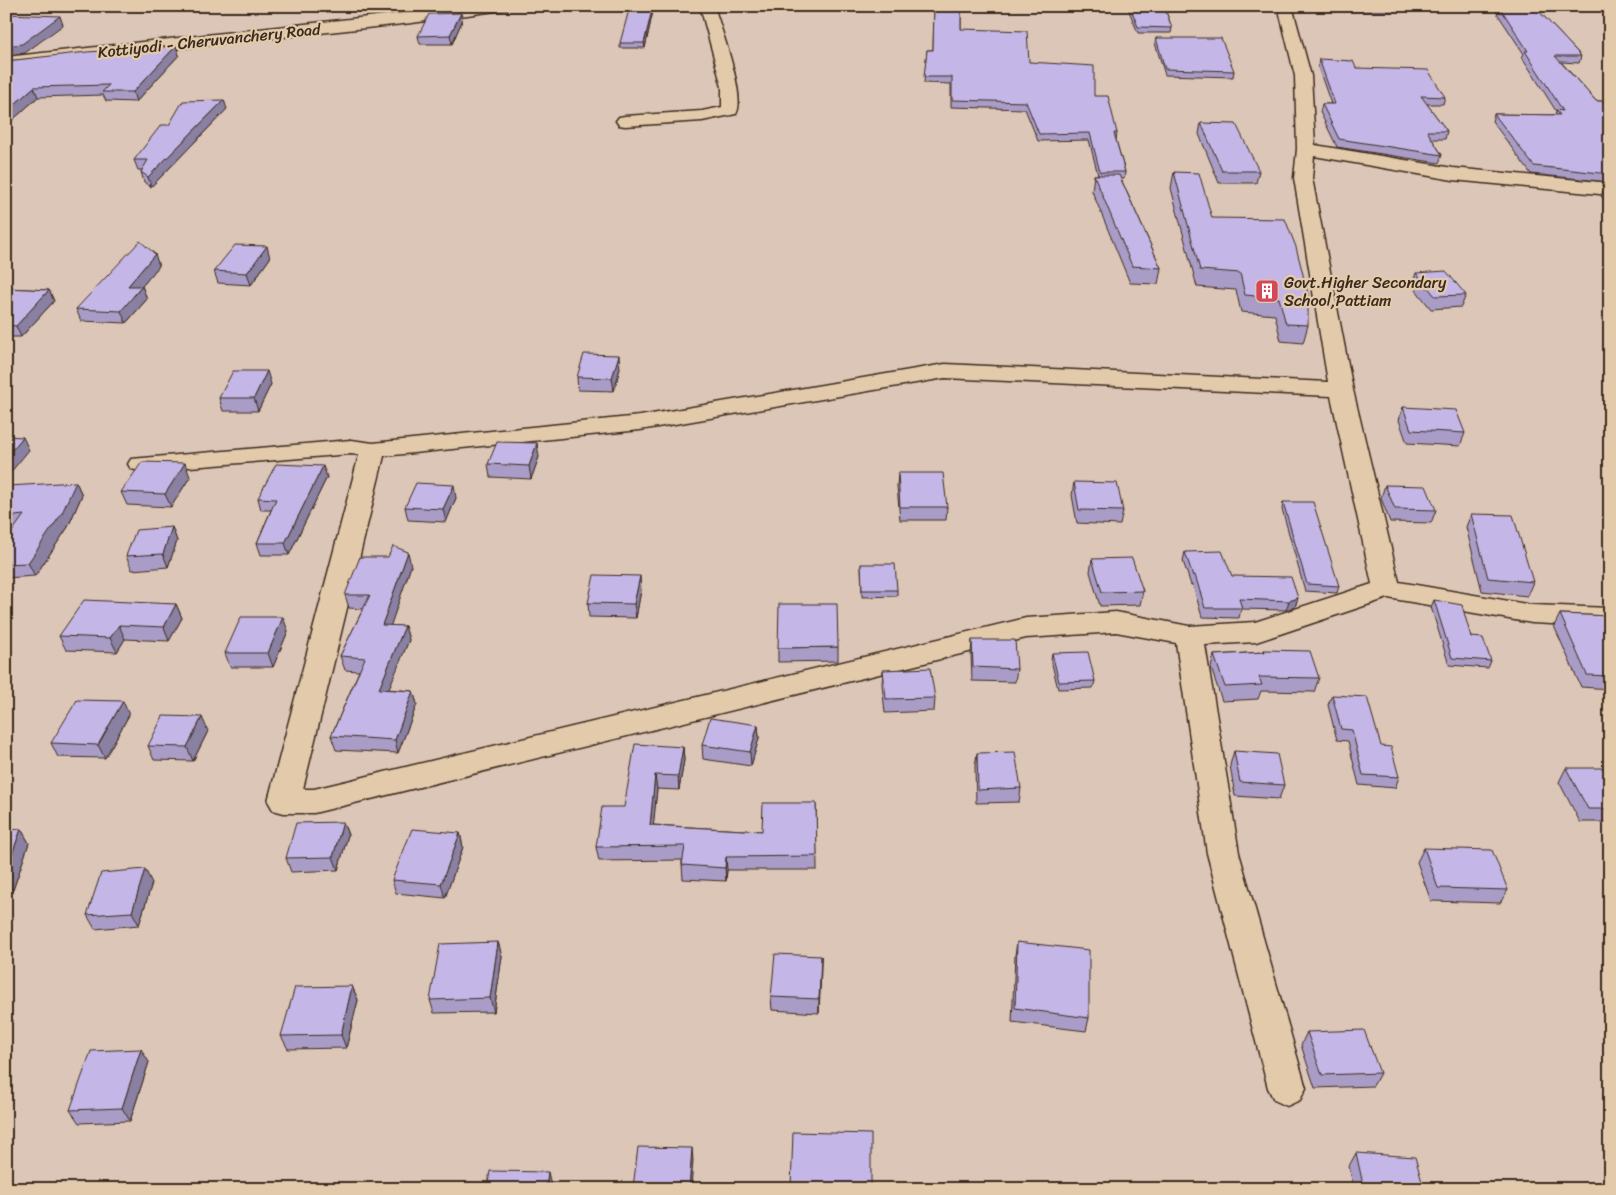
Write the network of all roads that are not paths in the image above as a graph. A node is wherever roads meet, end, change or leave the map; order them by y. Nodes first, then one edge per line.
1 (502, 6) edge
2 (707, 6) edge
3 (1285, 6) edge
4 (6, 62) edge
5 (625, 121) dead end
6 (1306, 150) junction
7 (1610, 189) edge
8 (1341, 390) junction
9 (373, 450) junction
10 (140, 464) edge
11 (1386, 589) junction
12 (1610, 618) edge
13 (1188, 636) junction
14 (1287, 1088) dead end

1 - 4 street, Kottiyodi - Cheruvanchery Road
2 - 5 street
3 - 6 street
6 - 7 street
6 - 8 street
8 - 9 street
8 - 11 street
9 - 10 street
9 - 13 street
11 - 12 street
11 - 13 street
13 - 14 street

